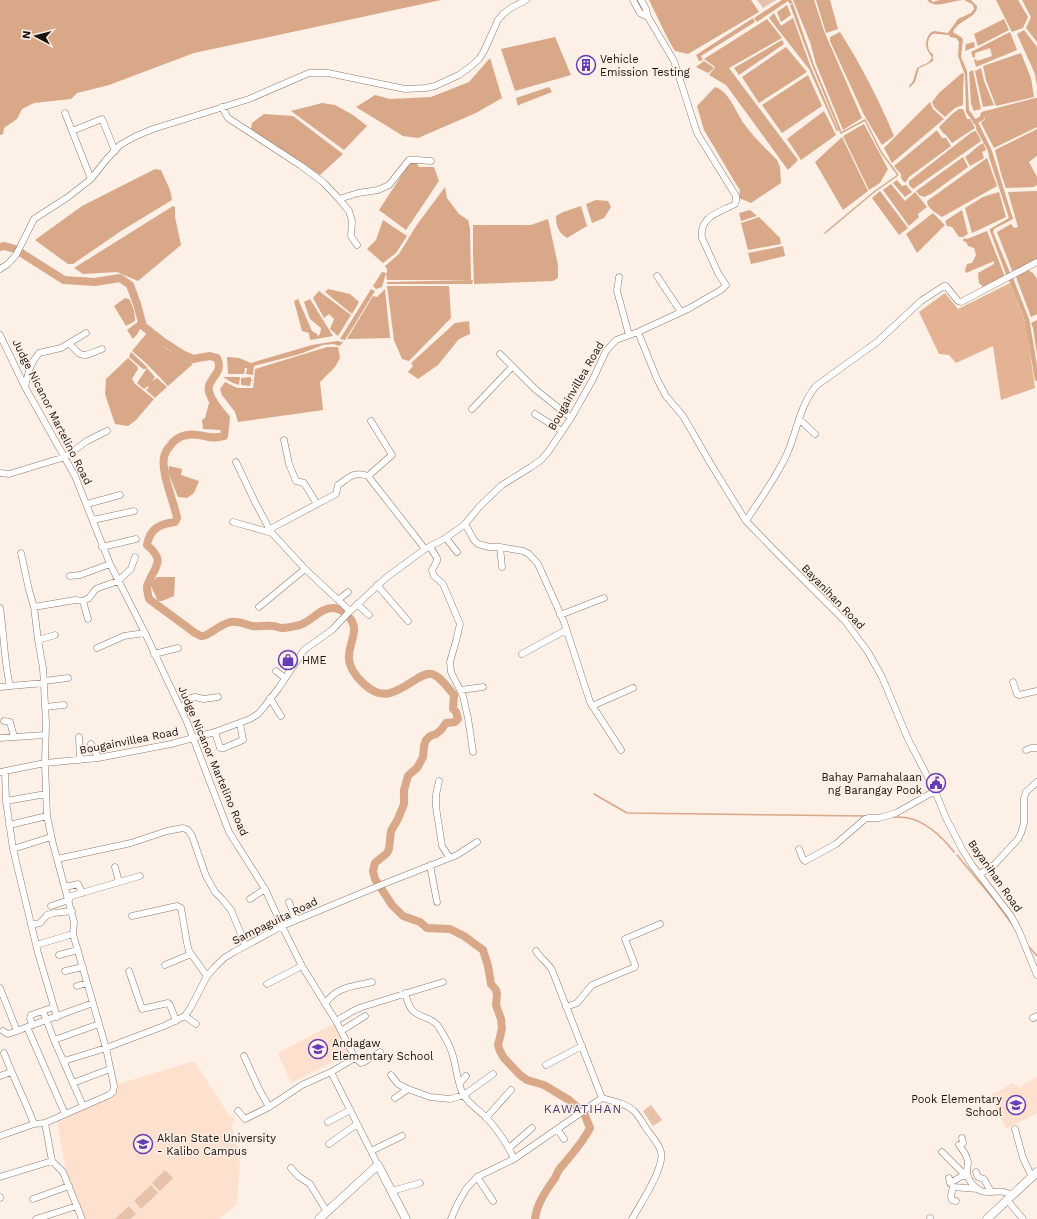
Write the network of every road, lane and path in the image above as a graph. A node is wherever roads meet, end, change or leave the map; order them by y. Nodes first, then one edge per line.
1 (526, 0) edge
2 (634, 0) edge
3 (641, 0) edge
4 (648, 17) junction
5 (222, 107) junction
6 (65, 113) dead end
7 (72, 131) junction
8 (115, 151) junction
9 (431, 161) dead end
10 (91, 178) junction
11 (340, 199) junction
12 (357, 245) dead end
13 (1037, 262) edge
14 (0, 269) edge
15 (657, 276) dead end
16 (618, 277) dead end
17 (681, 312) junction
18 (638, 332) junction
19 (86, 333) dead end
20 (0, 335) edge
21 (629, 335) junction
22 (69, 343) junction
23 (102, 349) dead end
24 (500, 354) dead end
25 (512, 367) junction
26 (25, 387) junction
27 (472, 409) dead end
28 (535, 414) dead end
29 (571, 418) junction
30 (799, 419) junction
31 (371, 421) dead end
32 (562, 430) junction
33 (107, 432) dead end
34 (815, 434) dead end
35 (284, 440) dead end
36 (65, 457) junction
37 (236, 462) dead end
38 (0, 473) edge
39 (368, 476) junction
40 (120, 495) dead end
41 (87, 504) junction
42 (317, 504) junction
43 (134, 511) dead end
44 (93, 520) junction
45 (746, 521) junction
46 (233, 522) dead end
47 (465, 524) junction
48 (271, 531) junction
49 (446, 538) junction
50 (136, 539) dead end
51 (102, 547) junction
52 (500, 547) junction
53 (428, 548) junction
54 (457, 552) dead end
55 (21, 553) dead end
56 (135, 557) dead end
57 (110, 564) junction
58 (502, 567) dead end
59 (305, 569) junction
60 (70, 576) dead end
61 (118, 581) junction
62 (377, 585) junction
63 (74, 592) dead end
64 (348, 592) dead end
65 (604, 598) dead end
66 (75, 600) junction
67 (338, 600) junction
68 (83, 601) junction
69 (358, 604) junction
70 (34, 607) junction
71 (260, 607) dead end
72 (0, 608) edge
73 (349, 612) junction
74 (369, 615) dead end
75 (560, 615) junction
76 (88, 619) dead end
77 (408, 621) dead end
78 (1, 625) edge
79 (566, 630) junction
80 (144, 633) junction
81 (55, 636) dead end
82 (38, 640) junction
83 (97, 648) dead end
84 (178, 648) dead end
85 (154, 654) junction
86 (522, 654) dead end
87 (276, 671) dead end
88 (68, 678) dead end
89 (285, 678) junction
90 (44, 682) junction
91 (1013, 682) dead end
92 (10, 686) junction
93 (0, 687) edge
94 (483, 687) dead end
95 (633, 688) dead end
96 (461, 690) junction
97 (1037, 691) edge
98 (218, 697) dead end
99 (270, 698) junction
100 (64, 705) dead end
101 (592, 706) junction
102 (45, 707) junction
103 (180, 707) junction
104 (281, 716) dead end
105 (4, 721) dead end
106 (240, 723) junction
107 (215, 732) junction
108 (45, 735) junction
109 (14, 737) junction
110 (79, 737) dead end
111 (0, 738) edge
112 (194, 738) junction
113 (91, 744) dead end
114 (1037, 748) edge
115 (621, 750) dead end
116 (1026, 750) dead end
117 (473, 752) dead end
118 (98, 758) junction
119 (80, 760) junction
120 (45, 764) junction
121 (2, 771) edge
122 (439, 781) dead end
123 (1037, 782) edge
124 (935, 791) junction
125 (46, 794) junction
126 (6, 801) junction
127 (47, 816) junction
128 (9, 825) junction
129 (51, 837) junction
130 (477, 842) dead end
131 (13, 849) junction
132 (799, 849) dead end
133 (451, 857) junction
134 (57, 859) junction
135 (430, 866) junction
136 (115, 867) dead end
137 (980, 874) junction
138 (140, 876) dead end
139 (119, 882) junction
140 (65, 887) junction
141 (265, 889) junction
142 (82, 893) junction
143 (68, 899) junction
144 (250, 899) dead end
145 (289, 902) dead end
146 (437, 902) dead end
147 (51, 906) dead end
148 (72, 911) junction
149 (132, 916) dead end
150 (296, 920) junction
151 (660, 924) dead end
152 (31, 925) junction
153 (282, 926) junction
154 (73, 934) junction
155 (36, 945) junction
156 (245, 946) junction
157 (78, 950) junction
158 (536, 950) dead end
159 (191, 954) junction
160 (59, 955) dead end
161 (165, 965) dead end
162 (302, 966) junction
163 (83, 967) junction
164 (129, 970) dead end
165 (65, 971) dead end
166 (1037, 975) edge
167 (207, 976) junction
168 (372, 982) dead end
169 (443, 982) dead end
170 (87, 983) junction
171 (267, 984) dead end
172 (77, 986) dead end
173 (0, 988) edge
174 (404, 993) junction
175 (93, 1003) junction
176 (325, 1004) junction
177 (34, 1006) dead end
178 (54, 1007) junction
179 (566, 1007) junction
180 (43, 1011) junction
181 (36, 1013) junction
182 (57, 1016) junction
183 (185, 1016) junction
184 (365, 1016) dead end
185 (46, 1021) junction
186 (176, 1021) junction
187 (336, 1021) junction
188 (99, 1024) junction
189 (196, 1024) dead end
190 (30, 1026) junction
191 (17, 1031) junction
192 (341, 1031) junction
193 (2, 1032) dead end
194 (54, 1040) junction
195 (582, 1046) junction
196 (106, 1048) junction
197 (380, 1052) dead end
198 (4, 1053) dead end
199 (244, 1056) dead end
200 (355, 1058) junction
201 (64, 1061) junction
202 (546, 1065) dead end
203 (110, 1069) junction
204 (12, 1072) junction
205 (330, 1072) junction
206 (493, 1074) dead end
207 (391, 1075) dead end
208 (0, 1076) edge
209 (466, 1076) dead end
210 (73, 1083) junction
211 (460, 1083) junction
212 (408, 1089) junction
213 (511, 1090) dead end
214 (464, 1095) junction
215 (395, 1098) dead end
216 (602, 1098) junction
217 (83, 1106) junction
218 (269, 1107) junction
219 (350, 1110) junction
220 (238, 1111) dead end
221 (65, 1114) junction
222 (486, 1118) junction
223 (328, 1122) dead end
224 (45, 1123) junction
225 (34, 1124) junction
226 (357, 1124) junction
227 (532, 1128) dead end
228 (1015, 1129) dead end
229 (558, 1130) junction
230 (0, 1136) edge
231 (402, 1136) dead end
232 (962, 1138) dead end
233 (564, 1139) dead end
234 (330, 1144) dead end
235 (509, 1148) junction
236 (371, 1151) junction
237 (942, 1152) dead end
238 (514, 1159) junction
239 (52, 1161) junction
240 (378, 1165) junction
241 (291, 1168) dead end
242 (976, 1172) dead end
243 (967, 1174) junction
244 (1034, 1174) edge
245 (0, 1177) edge
246 (477, 1177) junction
247 (949, 1178) dead end
248 (420, 1184) dead end
249 (69, 1186) junction
250 (978, 1189) junction
251 (392, 1191) junction
252 (991, 1192) junction
253 (1009, 1198) junction
254 (33, 1199) dead end
255 (493, 1201) dead end
256 (956, 1201) dead end
257 (77, 1206) junction
258 (327, 1212) junction
259 (990, 1218) edge
260 (36, 1219) edge
261 (82, 1219) edge
262 (319, 1219) edge
263 (406, 1219) edge
264 (452, 1219) edge
265 (632, 1219) edge
266 (1023, 1219) edge

1 - 5 street
2 - 4 street
3 - 4 street
4 - 17 street, Bougainvillea Road
5 - 8 street
5 - 11 street
6 - 7 street
7 - 8 street
7 - 10 street
8 - 10 street
9 - 11 street
10 - 14 street
11 - 12 street
13 - 30 street
15 - 17 street
16 - 21 street
17 - 18 street, Bougainvillea Road
18 - 21 street, Bougainvillea Road
18 - 45 street, Bayanihan Road
19 - 22 street
20 - 26 street, Judge Nicanor Martelino Road
21 - 29 street, Bougainvillea Road
22 - 23 street
22 - 26 street
24 - 25 street
25 - 27 street
25 - 29 street
26 - 36 street, Judge Nicanor Martelino Road
28 - 32 street
29 - 32 street, Bougainvillea Road
30 - 34 street
30 - 45 street
31 - 39 street
32 - 47 street, Bougainvillea Road
33 - 36 street
35 - 42 street
36 - 38 street
36 - 41 street, Judge Nicanor Martelino Road
37 - 48 street
39 - 42 street
39 - 53 street
40 - 41 street
41 - 44 street, Judge Nicanor Martelino Road
42 - 48 street
43 - 44 street
44 - 51 street, Judge Nicanor Martelino Road
45 - 124 street, Bayanihan Road
46 - 48 street
47 - 49 street, Bougainvillea Road
47 - 52 street
48 - 59 street
49 - 53 street, Bougainvillea Road
49 - 54 street
50 - 51 street
51 - 57 street, Judge Nicanor Martelino Road
52 - 58 street
52 - 75 street
53 - 62 street, Bougainvillea Road
53 - 96 street
55 - 70 street
56 - 61 street
57 - 60 street
57 - 61 street, Judge Nicanor Martelino Road
59 - 67 street
59 - 71 street
61 - 68 street
61 - 80 street, Judge Nicanor Martelino Road
62 - 69 street, Bougainvillea Road
62 - 77 street
63 - 66 street
64 - 67 street
65 - 75 street
66 - 68 street
66 - 70 street
67 - 73 street
68 - 76 street
69 - 73 street, Bougainvillea Road
69 - 74 street
70 - 82 street
72 - 78 street
73 - 89 street, Bougainvillea Road
75 - 79 street
78 - 92 street
79 - 86 street
79 - 101 street
80 - 83 street
80 - 85 street, Judge Nicanor Martelino Road
81 - 82 street
82 - 90 street
84 - 85 street
85 - 103 street, Judge Nicanor Martelino Road
87 - 89 street
88 - 90 street
89 - 99 street, Bougainvillea Road
90 - 92 street
90 - 102 street
91 - 97 street
92 - 93 street
94 - 96 street
95 - 101 street
96 - 117 street
98 - 103 street
99 - 104 street
99 - 106 street, Bougainvillea Road
100 - 102 street
101 - 115 street
102 - 108 street
103 - 112 street, Judge Nicanor Martelino Road
105 - 109 street
106 - 107 street, Bougainvillea Road
106 - 107 street
107 - 112 street, Bougainvillea Road
108 - 109 street
108 - 120 street
109 - 111 street
110 - 119 street
112 - 118 street, Bougainvillea Road
112 - 141 street, Judge Nicanor Martelino Road
113 - 118 street
114 - 116 street
118 - 119 street, Bougainvillea Road
119 - 120 street, Bougainvillea Road
120 - 121 street, Bougainvillea Road
120 - 125 street
121 - 126 street
122 - 133 street
123 - 137 street
124 - 132 street
124 - 137 street, Bayanihan Road
125 - 126 street
125 - 127 street
126 - 128 street
127 - 128 street
127 - 129 street
128 - 131 street
129 - 131 street
129 - 134 street
130 - 133 street, Sampaguita Road
131 - 152 street
133 - 135 street, Sampaguita Road
134 - 140 street
134 - 156 street
135 - 146 street
135 - 150 street, Sampaguita Road
136 - 139 street
137 - 166 street, Bayanihan Road
138 - 139 street
139 - 142 street
140 - 142 street
140 - 143 street
141 - 144 street
141 - 153 street, Judge Nicanor Martelino Road
142 - 143 street
143 - 147 street
143 - 148 street
145 - 150 street
148 - 152 street
148 - 154 street
149 - 159 street
150 - 153 street, Sampaguita Road
151 - 179 street
152 - 155 street
153 - 156 street, Sampaguita Road
153 - 162 street, Judge Nicanor Martelino Road
154 - 155 street
154 - 157 street
155 - 178 street
156 - 167 street, Sampaguita Road
157 - 160 street
157 - 163 street
158 - 179 street
159 - 161 street
159 - 167 street
162 - 171 street
162 - 176 street, Judge Nicanor Martelino Road
163 - 165 street
163 - 170 street
164 - 186 street
167 - 183 street, Sampaguita Road
168 - 176 street
169 - 174 street
170 - 172 street
170 - 175 street
173 - 191 street
174 - 187 street
174 - 211 street
175 - 182 street
175 - 188 street
176 - 187 street, Judge Nicanor Martelino Road
177 - 181 street
178 - 180 street
178 - 182 street
179 - 195 street
180 - 181 street
180 - 185 street
181 - 190 street
182 - 185 street
183 - 186 street
183 - 189 street
184 - 192 street
185 - 190 street
185 - 194 street
186 - 196 street
187 - 192 street, Judge Nicanor Martelino Road
188 - 194 street
188 - 196 street
190 - 191 street
190 - 221 street
191 - 193 street
192 - 200 street, Judge Nicanor Martelino Road
194 - 201 street
195 - 202 street
195 - 216 street
196 - 201 street
196 - 203 street
197 - 200 street
198 - 204 street
199 - 218 street
200 - 205 street
201 - 210 street
203 - 210 street
203 - 217 street
204 - 208 street
204 - 225 street
205 - 218 street
205 - 219 street
206 - 214 street
207 - 212 street
209 - 211 street
210 - 217 street
211 - 214 street
212 - 214 street
212 - 215 street
213 - 222 street
214 - 222 street
216 - 229 street
216 - 265 street
217 - 221 street
218 - 220 street
219 - 223 street
219 - 226 street
221 - 224 street
222 - 235 street
224 - 225 street
224 - 239 street
225 - 230 street
226 - 234 street
226 - 236 street
227 - 235 street
228 - 244 street
229 - 233 street
229 - 238 street
231 - 236 street
232 - 243 street
235 - 238 street
236 - 240 street
237 - 243 street
238 - 246 street
239 - 245 street
239 - 249 street
240 - 251 main road
240 - 258 main road
241 - 258 street
242 - 252 street
243 - 247 street
243 - 250 street
244 - 253 main road
246 - 255 street
246 - 264 street
248 - 251 street
249 - 254 street
249 - 257 street
250 - 252 street
250 - 256 street
251 - 263 main road
252 - 253 street
253 - 259 main road
253 - 266 street
257 - 260 street
257 - 261 street
258 - 262 main road

